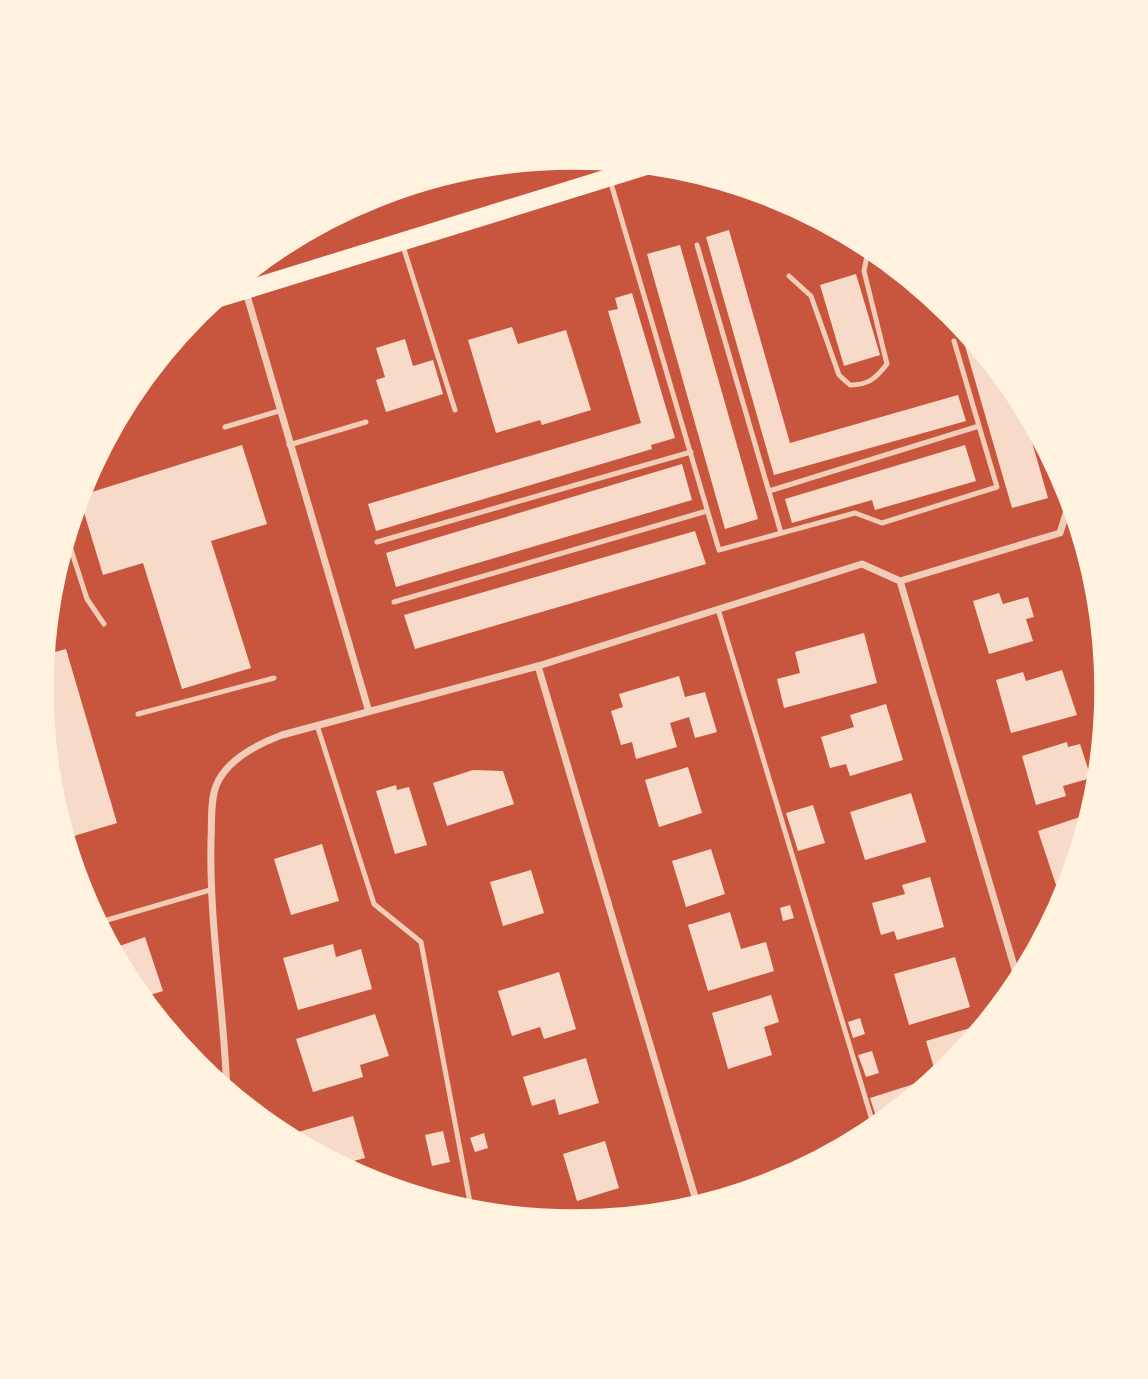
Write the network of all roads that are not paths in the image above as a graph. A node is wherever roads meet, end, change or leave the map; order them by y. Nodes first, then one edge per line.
1 (630, 171) edge
2 (609, 177) junction
3 (402, 242) junction
4 (697, 245) dead end
5 (867, 258) edge
6 (789, 276) dead end
7 (250, 281) edge
8 (245, 286) edge
9 (954, 341) dead end
10 (279, 411) junction
11 (455, 411) dead end
12 (366, 422) dead end
13 (979, 426) junction
14 (225, 427) dead end
15 (289, 445) junction
16 (691, 452) junction
17 (769, 491) junction
18 (708, 511) junction
19 (1065, 515) edge
20 (781, 533) junction
21 (377, 542) dead end
22 (71, 550) edge
23 (900, 581) junction
24 (394, 602) dead end
25 (718, 608) junction
26 (104, 624) dead end
27 (538, 666) junction
28 (274, 678) dead end
29 (369, 712) junction
30 (138, 714) dead end
31 (317, 725) junction
32 (210, 890) junction
33 (106, 920) edge
34 (1015, 968) edge
35 (226, 1078) edge
36 (871, 1118) edge
37 (695, 1196) edge
38 (469, 1200) edge

1 - 2 main road
2 - 3 main road
2 - 16 lane
3 - 7 main road
3 - 11 lane
4 - 17 lane
5 - 6 lane
8 - 10 street
9 - 13 lane
10 - 14 lane
10 - 15 street
12 - 15 lane
13 - 17 lane
13 - 20 lane
15 - 29 street
16 - 18 lane
16 - 21 lane
17 - 20 lane
18 - 20 lane
18 - 24 lane
19 - 23 street
22 - 26 lane
23 - 25 street
23 - 34 street
25 - 27 street
25 - 36 lane
27 - 29 street
27 - 37 street
28 - 30 lane
29 - 31 street
31 - 32 street
31 - 38 lane
32 - 33 lane
32 - 35 street

